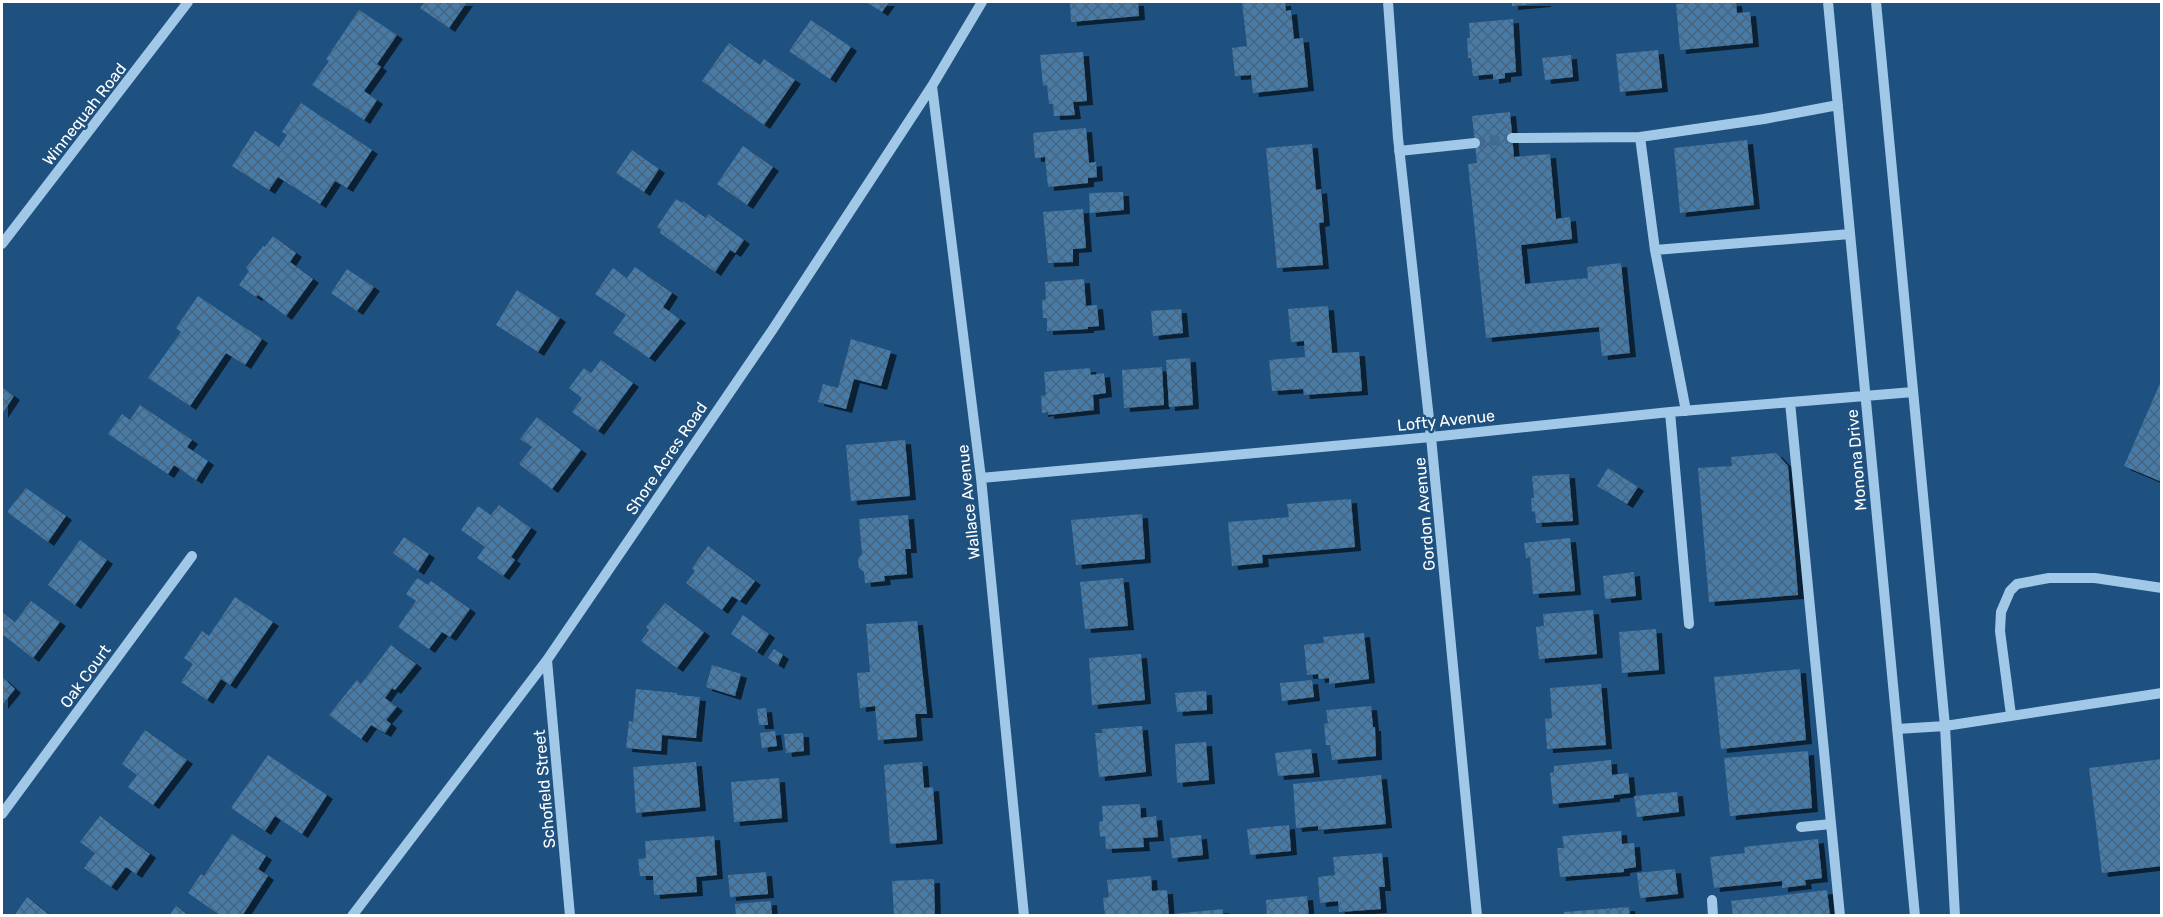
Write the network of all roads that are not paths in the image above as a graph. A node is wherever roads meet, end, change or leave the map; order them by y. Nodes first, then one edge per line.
1 (188, 2) edge
2 (982, 2) edge
3 (1388, 2) edge
4 (1828, 2) edge
5 (1876, 2) edge
6 (932, 86) junction
7 (1838, 105) junction
8 (1640, 137) junction
9 (1512, 138) tunnel mouth
10 (1475, 143) tunnel mouth
11 (1399, 151) junction
12 (1850, 234) junction
13 (2, 244) edge
14 (1655, 250) junction
15 (1913, 392) junction
16 (1865, 396) junction
17 (1790, 402) junction
18 (1686, 411) junction
19 (1670, 412) junction
20 (1431, 437) junction
21 (981, 478) junction
22 (192, 556) dead end
23 (2162, 588) edge
24 (1689, 624) dead end
25 (547, 660) junction
26 (2162, 693) edge
27 (2011, 715) junction
28 (1945, 726) junction
29 (1897, 729) junction
30 (2, 814) edge
31 (1831, 824) junction
32 (1801, 827) dead end
33 (1712, 900) dead end
34 (352, 915) edge
35 (570, 915) edge
36 (1024, 915) edge
37 (1477, 915) edge
38 (1713, 915) edge
39 (1840, 915) edge
40 (1915, 915) edge
41 (1955, 915) edge

1 - 13 street, Winnequah Road
2 - 6 street, Shore Acres Road
3 - 11 street, Gordon Avenue
4 - 7 street, Monona Drive
5 - 15 street
6 - 21 street, Wallace Avenue
6 - 25 street, Shore Acres Road
7 - 8 street
7 - 12 street, Monona Drive
8 - 9 street
8 - 14 street
10 - 11 street
11 - 20 street, Gordon Avenue
12 - 14 street
12 - 16 street, Monona Drive
14 - 18 street
15 - 16 street, Lofty Avenue
15 - 28 street
16 - 17 street, Lofty Avenue
16 - 29 street, Monona Drive
17 - 18 street, Lofty Avenue
17 - 31 street
18 - 19 street, Lofty Avenue
19 - 20 street, Lofty Avenue
19 - 24 street
20 - 21 street, Lofty Avenue
20 - 37 street, Gordon Avenue
21 - 36 street, Wallace Avenue
22 - 30 street, Oak Court
23 - 27 street
25 - 34 street, Shore Acres Road
25 - 35 street, Schofield Street
26 - 27 street
27 - 28 street
28 - 29 street
28 - 41 street
29 - 40 street, Monona Drive
31 - 32 street
31 - 39 street
33 - 38 street

